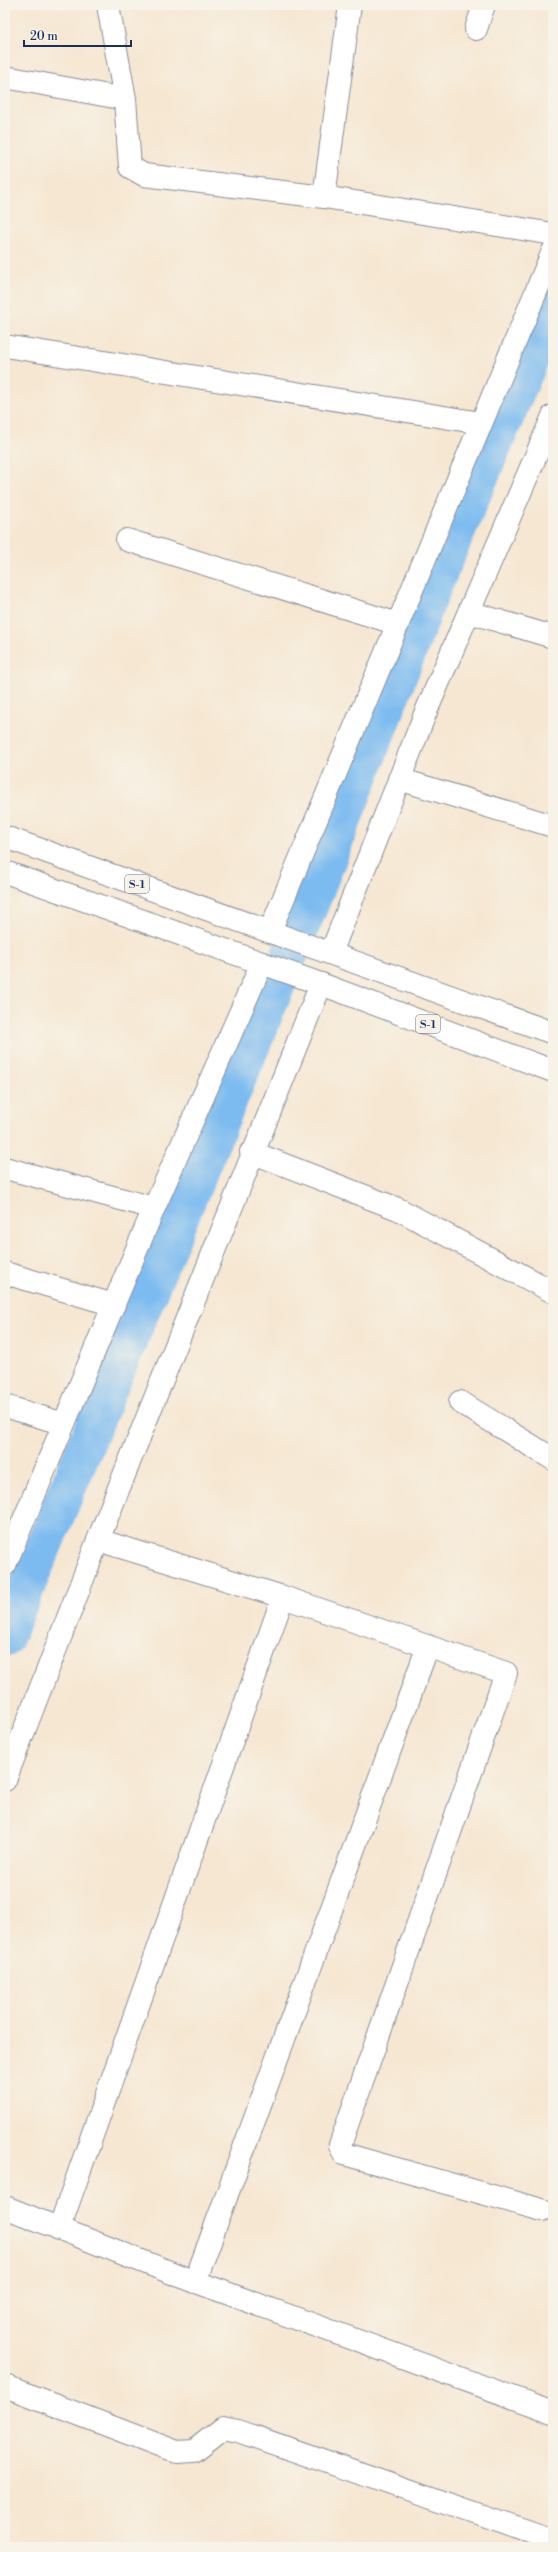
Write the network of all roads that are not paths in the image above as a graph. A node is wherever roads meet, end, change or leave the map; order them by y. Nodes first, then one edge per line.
1 (108, 5) edge
2 (350, 5) edge
3 (484, 5) edge
4 (476, 29) dead end
5 (5, 77) edge
6 (126, 99) junction
7 (324, 197) junction
8 (553, 234) edge
9 (553, 251) edge
10 (5, 346) edge
11 (553, 416) edge
12 (481, 423) junction
13 (546, 450) edge
14 (127, 540) dead end
15 (469, 612) junction
16 (398, 624) junction
17 (553, 637) edge
18 (399, 780) junction
19 (553, 826) edge
20 (5, 837) edge
21 (5, 872) edge
22 (270, 931) junction
23 (323, 950) junction
24 (262, 963) junction
25 (312, 981) junction
26 (553, 1033) edge
27 (553, 1071) edge
28 (251, 1152) junction
29 (5, 1168) edge
30 (154, 1208) junction
31 (5, 1273) edge
32 (553, 1292) edge
33 (114, 1305) junction
34 (460, 1402) dead end
35 (5, 1406) edge
36 (64, 1424) junction
37 (553, 1459) edge
38 (98, 1540) junction
39 (5, 1565) edge
40 (284, 1597) junction
41 (428, 1646) junction
42 (5, 1780) edge
43 (5, 2207) edge
44 (542, 2210) dead end
45 (59, 2229) junction
46 (195, 2282) junction
47 (5, 2386) edge
48 (553, 2412) edge
49 (553, 2540) edge

1 - 6 street
2 - 7 street
3 - 4 street
5 - 6 street
6 - 7 street
7 - 8 street
9 - 12 street
10 - 12 street
11 - 13 street
12 - 16 street
13 - 15 street
14 - 16 street
15 - 17 street
15 - 18 street
16 - 22 street
18 - 19 street
18 - 23 street
20 - 22 street, S-1
21 - 24 street, S-1
22 - 23 street, S-1
23 - 26 street, S-1
24 - 25 street, S-1
24 - 30 street
25 - 27 street, S-1
25 - 28 street
28 - 32 street
28 - 38 street
29 - 30 street
30 - 33 street
31 - 33 street
33 - 36 street
34 - 37 street
35 - 36 street
36 - 39 street
38 - 40 street
38 - 42 street
40 - 41 street
40 - 45 street
41 - 44 street
41 - 46 street
43 - 45 street
45 - 46 street
46 - 48 street
47 - 49 street

